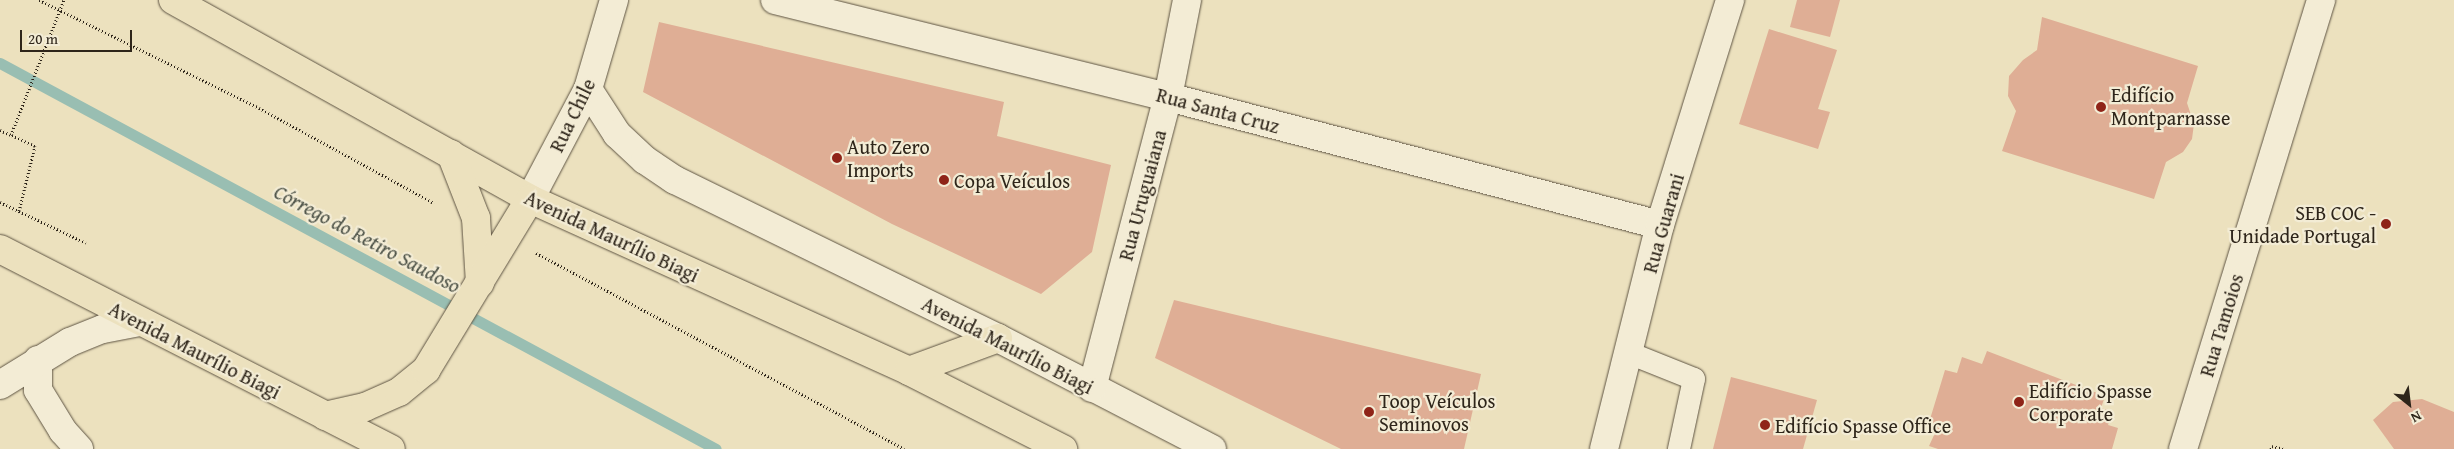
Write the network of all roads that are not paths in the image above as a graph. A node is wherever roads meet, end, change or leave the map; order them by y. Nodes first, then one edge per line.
1 (173, 0) edge
2 (614, 0) edge
3 (774, 0) edge
4 (1187, 0) edge
5 (1730, 0) edge
6 (2321, 0) edge
7 (588, 89) junction
8 (1168, 97) junction
9 (451, 154) junction
10 (530, 199) junction
11 (1660, 225) junction
12 (0, 248) edge
13 (475, 291) junction
14 (140, 322) junction
15 (998, 338) junction
16 (1629, 353) junction
17 (38, 360) junction
18 (909, 371) junction
19 (0, 385) edge
20 (1092, 388) junction
21 (325, 416) junction
22 (79, 449) edge
23 (391, 449) edge
24 (1063, 449) edge
25 (1212, 449) edge
26 (1604, 449) edge
27 (1679, 449) edge
28 (2183, 449) edge

1 - 9 main road, Avenida Maurílio Biagi
2 - 7 street, Rua Chile
3 - 8 street, Rua Santa Cruz
4 - 8 street, Rua Uruguaiana
5 - 11 street, Rua Guarani
6 - 28 street, Rua Tamoios
7 - 10 street, Rua Chile
7 - 15 street, Avenida Maurílio Biagi
8 - 11 street, Rua Santa Cruz
8 - 20 street, Rua Uruguaiana
9 - 10 main road, Avenida Maurílio Biagi
9 - 13 main road
10 - 13 main road
10 - 18 main road, Avenida Maurílio Biagi
11 - 16 street, Rua Guarani
12 - 14 main road, Avenida Maurílio Biagi
13 - 21 main road
14 - 17 street
14 - 21 main road, Avenida Maurílio Biagi
15 - 18 main road
15 - 20 street, Avenida Maurílio Biagi
16 - 26 street, Rua Guarani
16 - 27 lane
17 - 19 street
17 - 22 street
18 - 24 main road, Avenida Maurílio Biagi
20 - 25 street, Avenida Maurílio Biagi
21 - 23 main road, Avenida Maurílio Biagi

